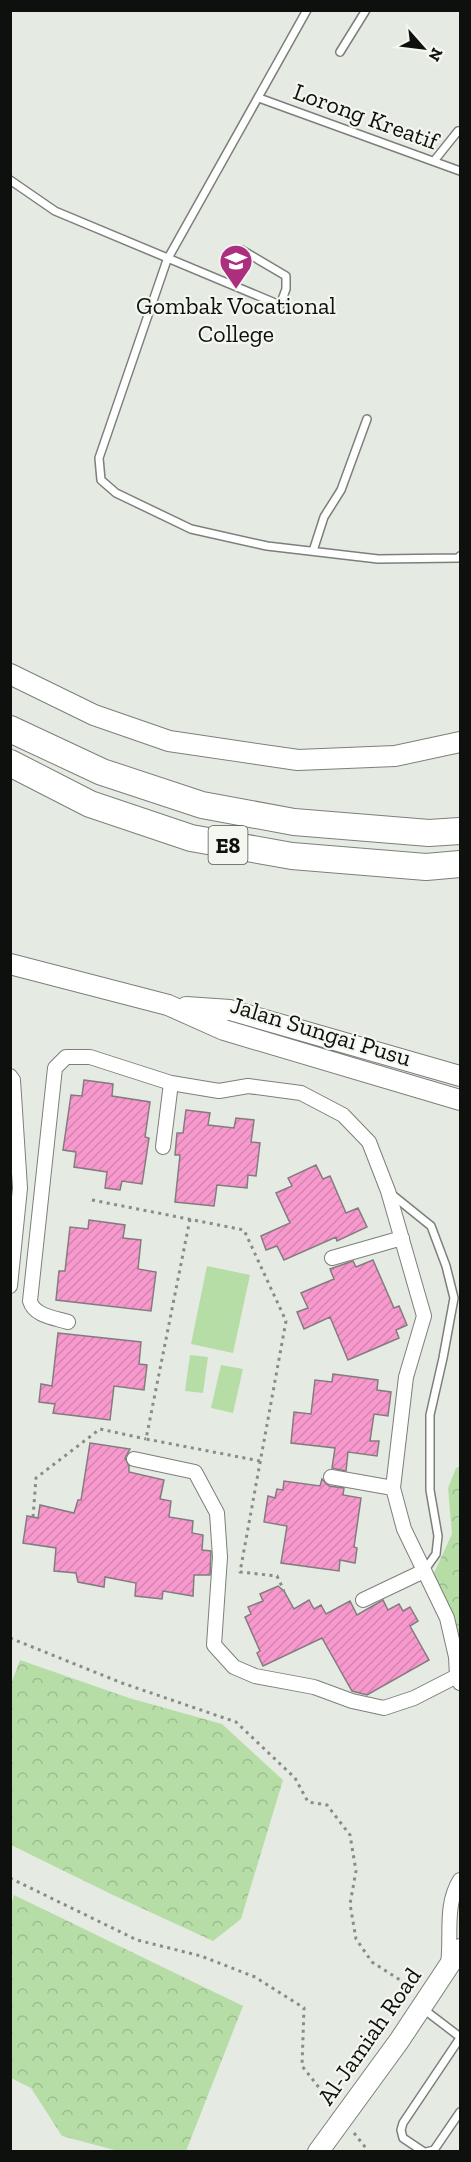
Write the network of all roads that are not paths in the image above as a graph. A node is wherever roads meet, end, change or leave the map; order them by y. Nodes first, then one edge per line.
1 (307, 10) edge
2 (366, 10) edge
3 (340, 52) dead end
4 (259, 98) junction
5 (458, 131) dead end
6 (434, 161) junction
7 (460, 171) edge
8 (10, 180) edge
9 (242, 250) dead end
10 (168, 260) junction
11 (367, 419) dead end
12 (313, 551) junction
13 (460, 556) edge
14 (10, 674) edge
15 (10, 729) edge
16 (460, 742) edge
17 (10, 763) edge
18 (460, 831) edge
19 (460, 864) edge
20 (10, 964) edge
21 (168, 1005) junction
22 (10, 1076) edge
23 (460, 1076) edge
24 (171, 1083) junction
25 (460, 1100) edge
26 (163, 1147) dead end
27 (388, 1191) junction
28 (402, 1238) junction
29 (332, 1258) dead end
30 (10, 1286) edge
31 (68, 1322) dead end
32 (134, 1459) dead end
33 (331, 1477) dead end
34 (393, 1488) junction
35 (424, 1571) junction
36 (363, 1600) dead end
37 (459, 1679) edge
38 (460, 1880) edge
39 (452, 1899) junction
40 (460, 1914) edge
41 (460, 1949) edge
42 (447, 1969) junction
43 (425, 2003) junction
44 (460, 2038) edge
45 (460, 2112) edge
46 (318, 2151) edge
47 (425, 2151) edge

1 - 4 lane
2 - 3 lane
4 - 6 lane, Lorong Kreatif
4 - 10 lane
5 - 6 lane
6 - 7 lane, Lorong Kreatif
8 - 10 lane
9 - 10 lane
10 - 12 lane
11 - 12 lane
12 - 13 lane
14 - 16 main road
15 - 18 highway, E8
17 - 19 highway, E8
20 - 21 main road, Jalan Sungai Pusu
21 - 23 main road, Jalan Sungai Pusu
21 - 25 main road, Jalan Sungai Pusu
22 - 30 street
24 - 26 street
24 - 27 street
24 - 31 street
27 - 28 street
27 - 35 lane
28 - 29 street
28 - 34 street
32 - 37 street
33 - 34 street
34 - 35 street
35 - 36 street
35 - 37 street
38 - 39 street
39 - 40 street
39 - 42 street
41 - 42 main road, Al-Jamiah Road
42 - 43 main road, Al-Jamiah Road
43 - 44 lane
43 - 46 main road, Al-Jamiah Road
44 - 47 lane
45 - 47 lane

